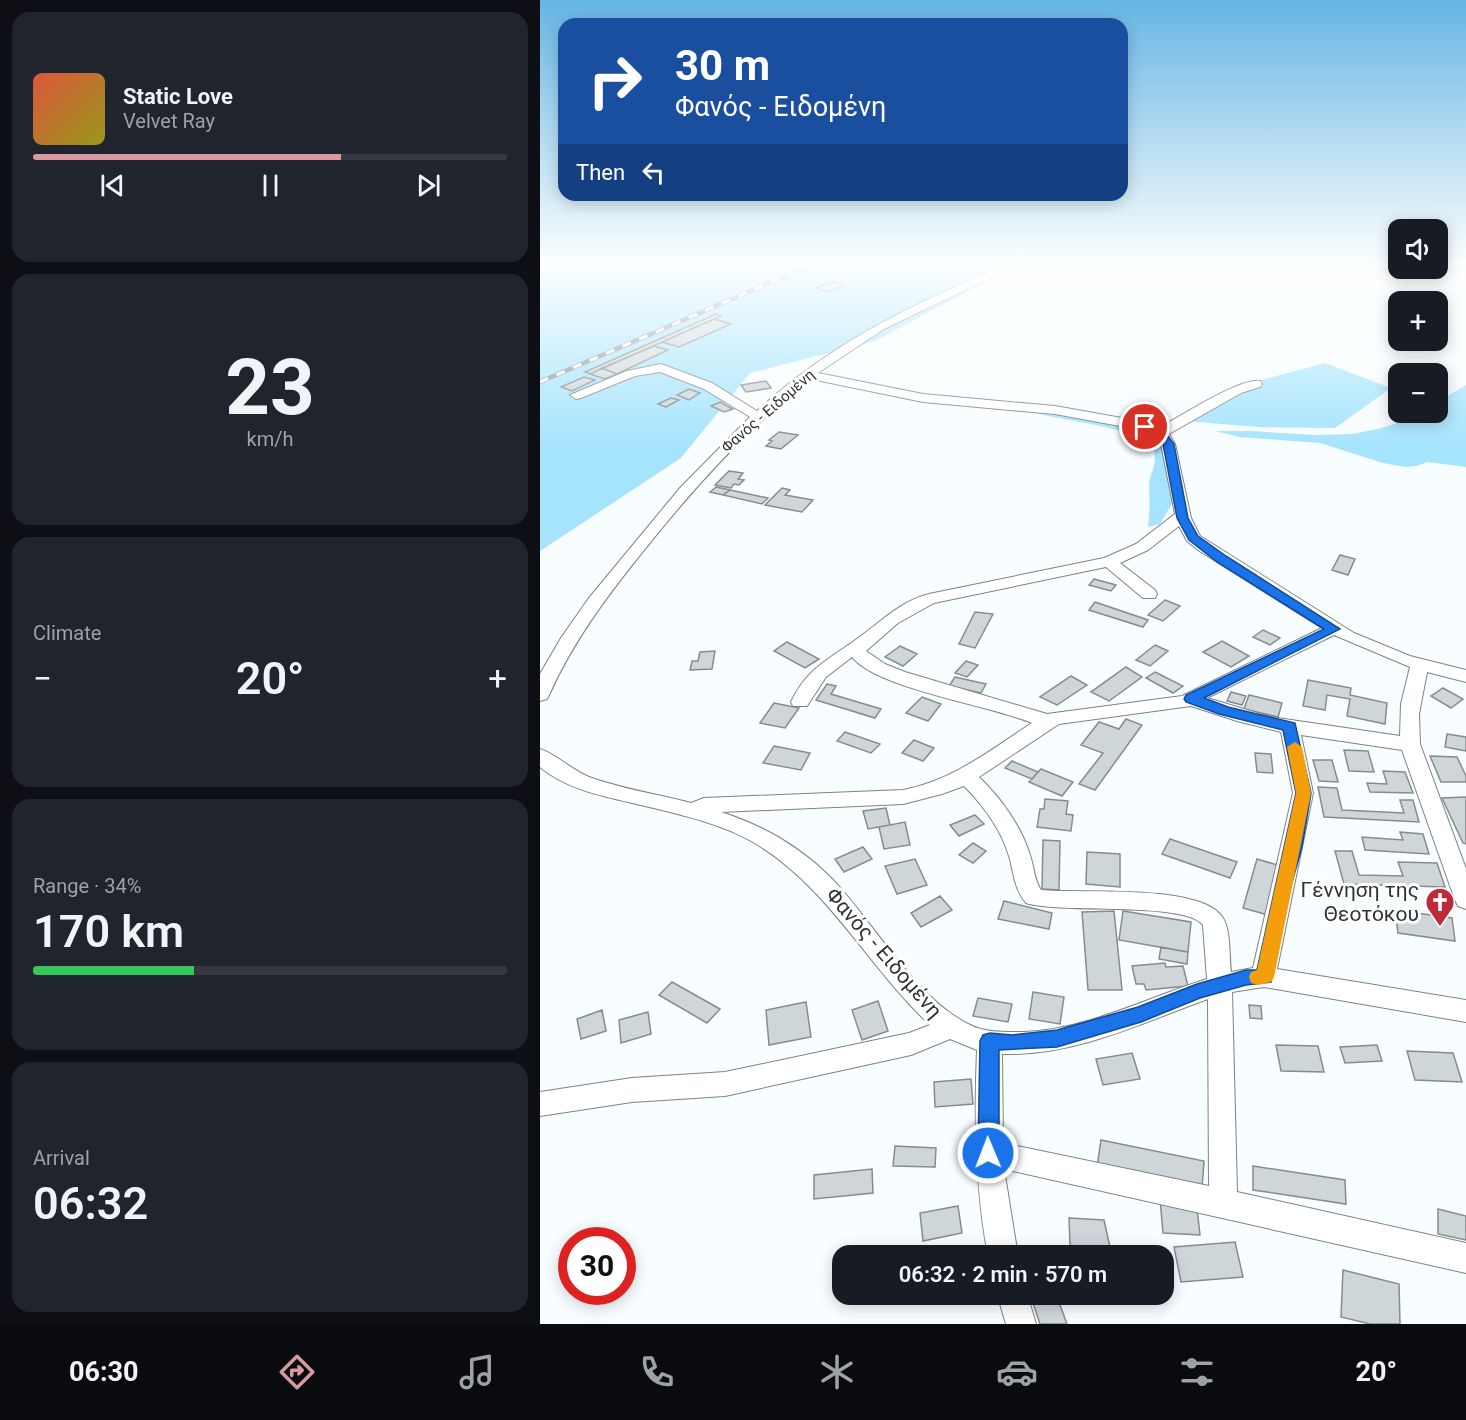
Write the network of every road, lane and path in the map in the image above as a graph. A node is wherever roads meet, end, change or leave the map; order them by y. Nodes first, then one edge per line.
1 (888, 323) edge
2 (809, 375) junction
3 (1256, 384) dead end
4 (576, 395) dead end
5 (758, 416) junction
6 (1161, 433) junction
7 (1182, 516) junction
8 (1108, 562) junction
9 (1149, 594) dead end
10 (1334, 629) junction
11 (859, 646) junction
12 (1420, 664) junction
13 (1466, 675) edge
14 (540, 695) edge
15 (1191, 699) junction
16 (800, 702) dead end
17 (1048, 722) junction
18 (1290, 727) junction
19 (1410, 744) junction
20 (540, 756) edge
21 (967, 777) junction
22 (691, 812) junction
23 (1466, 900) edge
24 (1255, 977) junction
25 (1220, 985) junction
26 (1466, 1011) edge
27 (952, 1027) junction
28 (990, 1041) junction
29 (540, 1104) edge
30 (988, 1153) junction
31 (1223, 1203) junction
32 (1001, 1245) edge
33 (1466, 1258) edge
34 (1015, 1305) edge
35 (1021, 1324) edge

1 - 2 street, Φανός - Ειδομένη
2 - 5 street, Φανός - Ειδομένη
2 - 6 street
3 - 6 street
4 - 5 street
5 - 14 street, Φανός - Ειδομένη
6 - 7 street
7 - 8 street
7 - 10 street
8 - 9 street
8 - 11 street
10 - 12 street
10 - 15 street
11 - 16 street
11 - 17 street
12 - 13 street
12 - 19 street
15 - 17 street
15 - 18 street
17 - 21 street
18 - 19 street
18 - 24 street
19 - 23 street
20 - 22 street, Φανός - Ειδομένη
21 - 22 street
21 - 25 street
22 - 27 street, Φανός - Ειδομένη
24 - 25 street, Φανός - Ειδομένη
24 - 26 street
25 - 28 street, Φανός - Ειδομένη
25 - 31 street
27 - 28 street, Φανός - Ειδομένη
27 - 29 street
28 - 30 street
30 - 31 street
30 - 32 street
31 - 33 street
34 - 35 street

